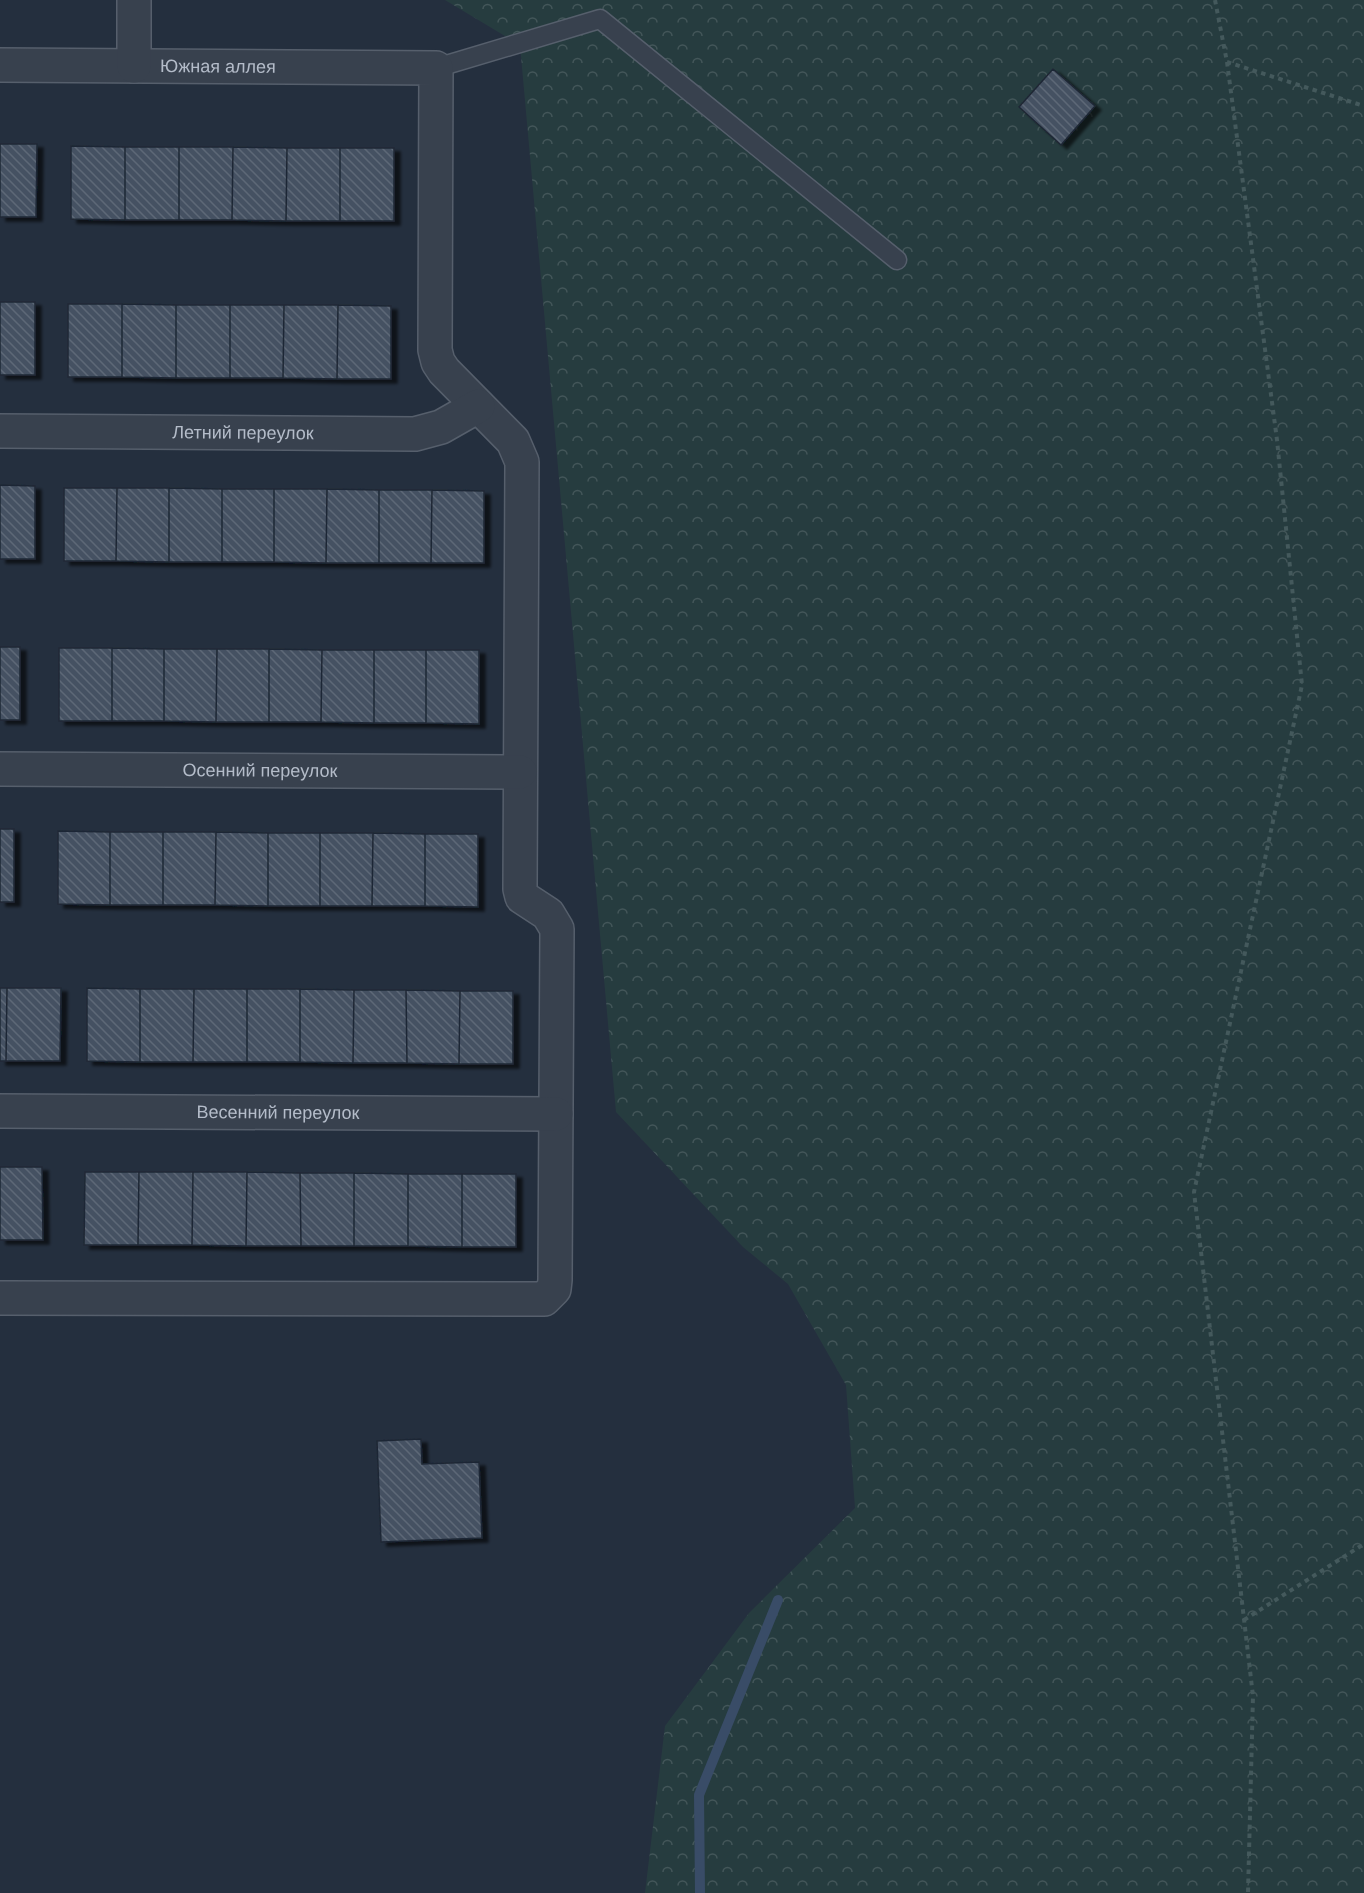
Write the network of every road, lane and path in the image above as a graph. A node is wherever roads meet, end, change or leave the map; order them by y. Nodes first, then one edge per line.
1 (134, 0) edge
2 (1215, 0) edge
3 (1227, 63) junction
4 (0, 65) edge
5 (134, 66) junction
6 (436, 68) junction
7 (1364, 106) edge
8 (897, 260) dead end
9 (478, 406) junction
10 (0, 431) edge
11 (0, 769) edge
12 (520, 772) junction
13 (0, 1111) edge
14 (556, 1114) junction
15 (0, 1298) edge
16 (1364, 1544) edge
17 (1244, 1620) junction
18 (1248, 1893) edge

1 - 5 street
2 - 3 path
3 - 7 path
3 - 17 path
4 - 5 street, Южная аллея
5 - 6 street, Южная аллея
6 - 8 lane
6 - 9 street
9 - 10 street, Летний переулок
9 - 12 street
11 - 12 street, Осенний переулок
12 - 14 street
13 - 14 street, Весенний переулок
14 - 15 street
16 - 17 path
17 - 18 path

